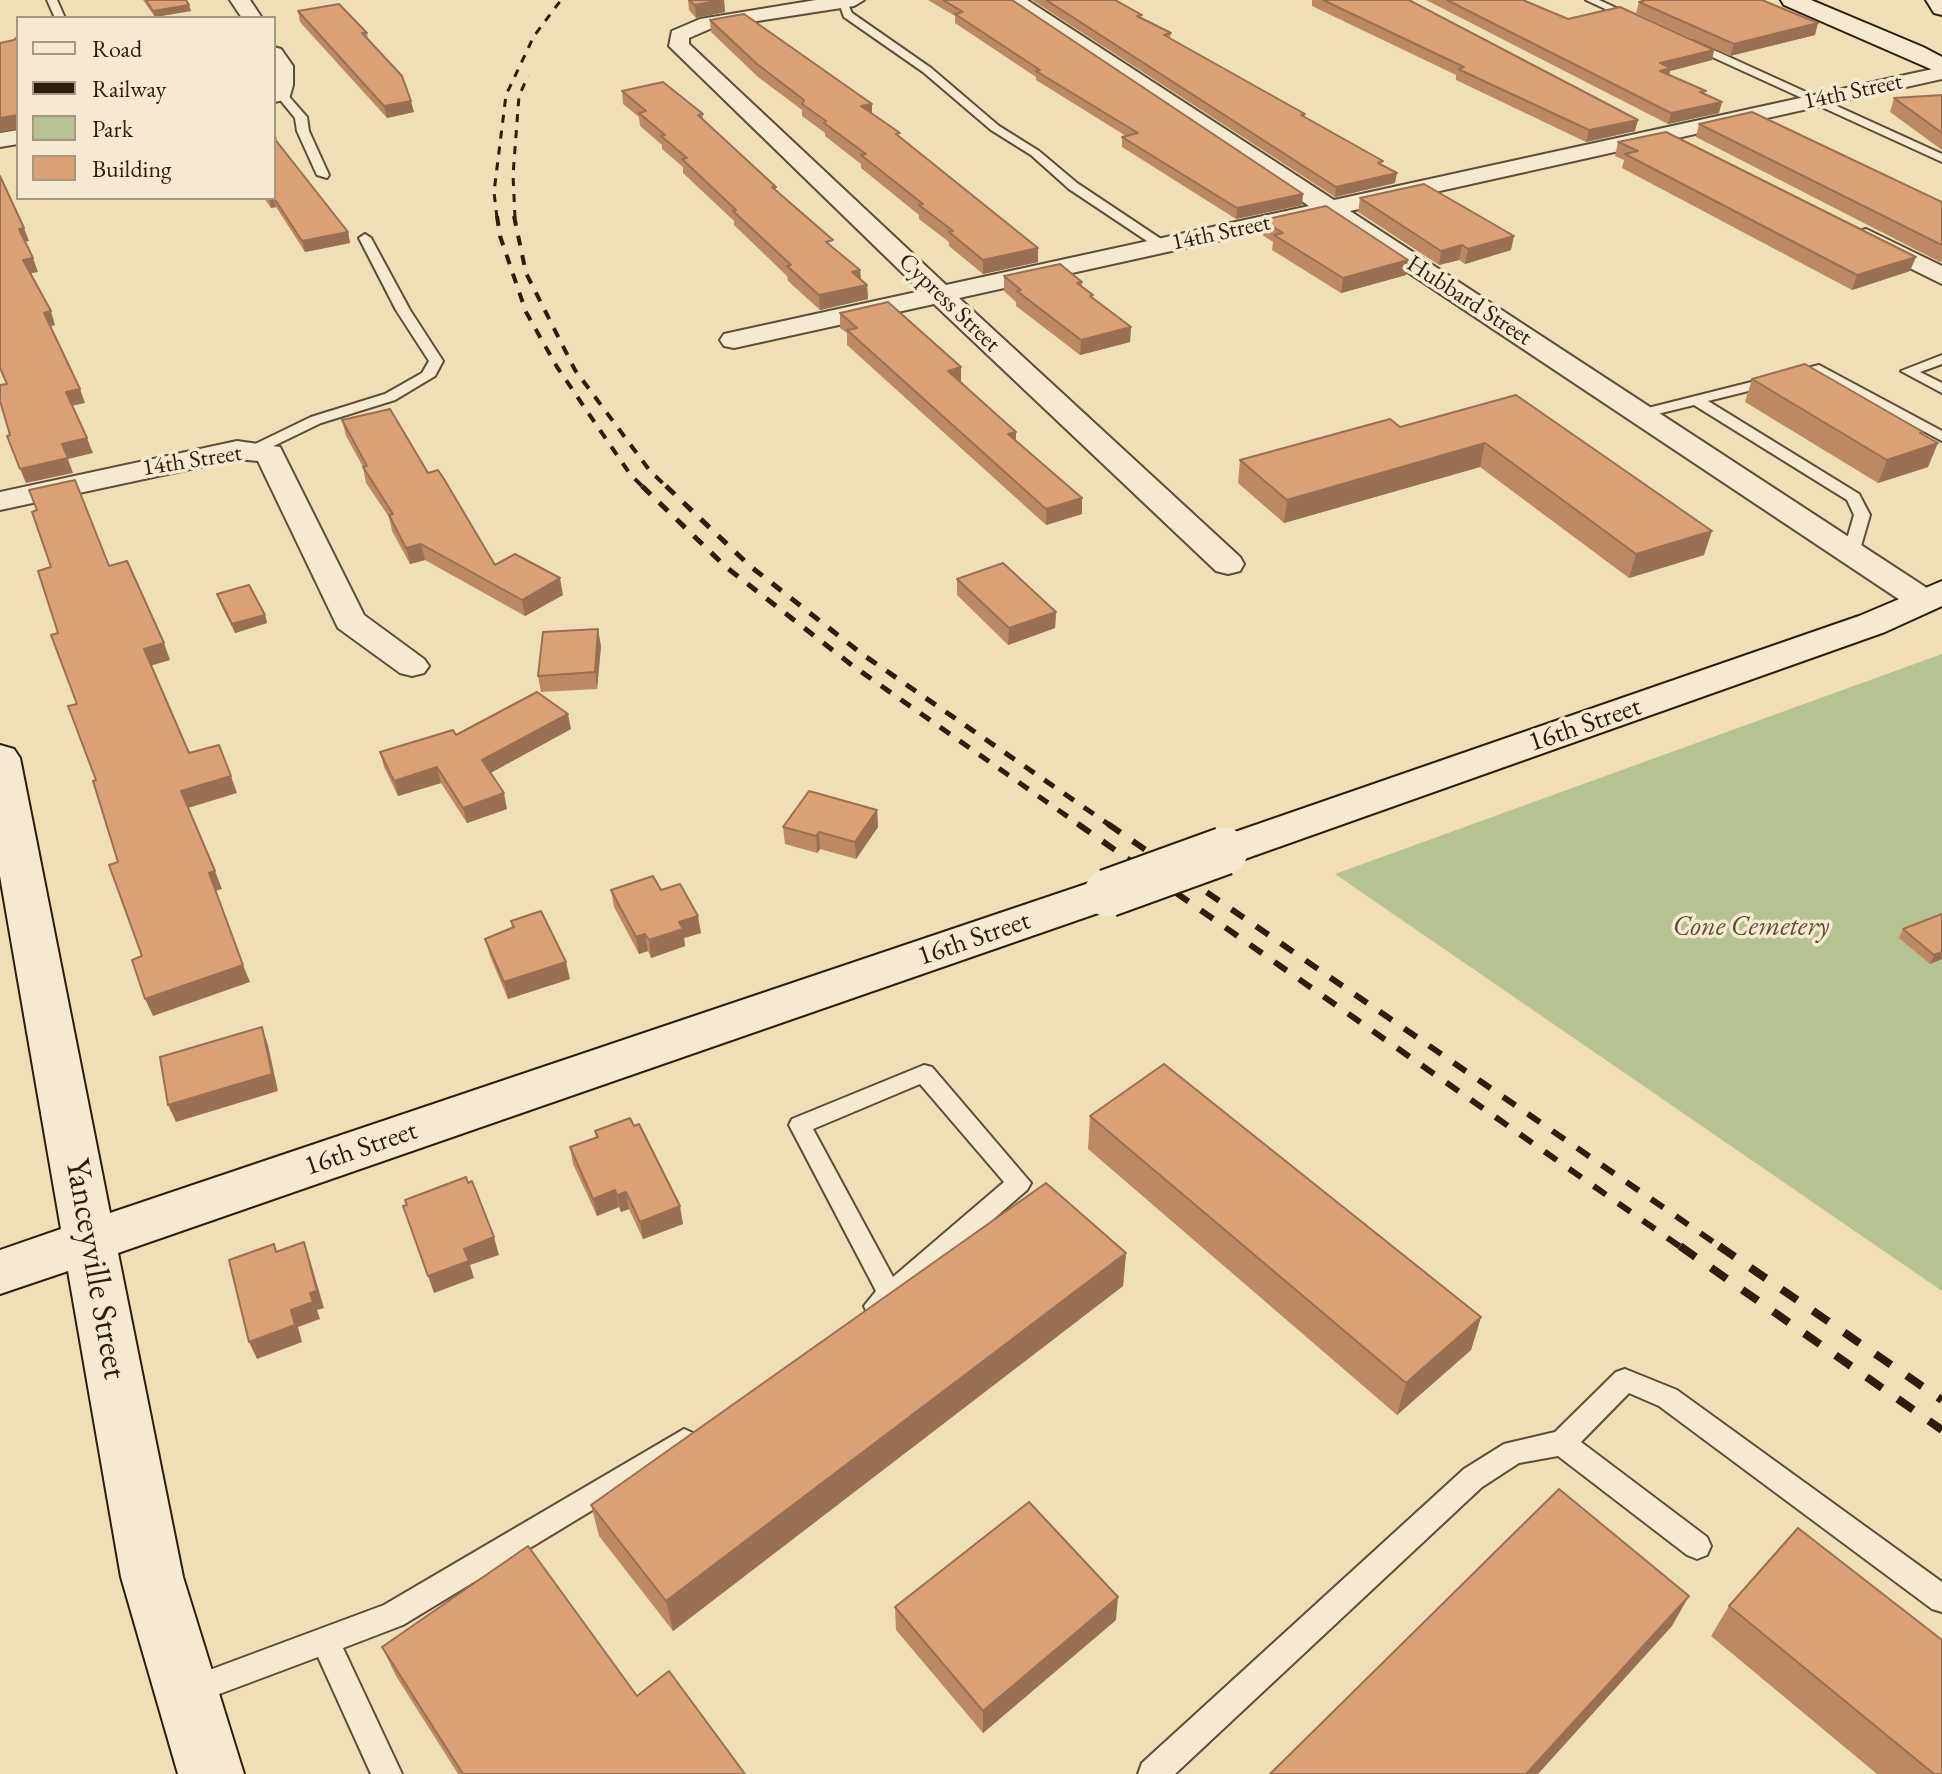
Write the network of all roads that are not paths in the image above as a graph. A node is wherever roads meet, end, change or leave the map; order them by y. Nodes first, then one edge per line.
1 (1014, 0) edge
2 (1591, 0) edge
3 (1792, 0) edge
4 (1937, 0) edge
5 (848, 1) edge
6 (1942, 8) edge
7 (1644, 23) edge
8 (1685, 41) edge
9 (276, 56) edge
10 (1942, 70) edge
11 (279, 91) edge
12 (1814, 99) junction
13 (1637, 119) edge
14 (1665, 133) junction
15 (1692, 148) edge
16 (1942, 158) edge
17 (323, 175) dead end
18 (1330, 209) junction
19 (1845, 226) edge
20 (365, 238) dead end
21 (1163, 246) junction
22 (1942, 276) edge
23 (941, 295) junction
24 (734, 340) dead end
25 (1942, 359) edge
26 (1942, 389) edge
27 (1696, 400) junction
28 (1641, 414) junction
29 (1942, 437) edge
30 (252, 451) junction
31 (0, 501) edge
32 (1851, 553) junction
33 (1228, 564) dead end
34 (1933, 597) edge
35 (412, 666) dead end
36 (0, 758) edge
37 (90, 1239) junction
38 (0, 1272) edge
39 (890, 1294) junction
40 (854, 1324) edge
41 (701, 1431) edge
42 (1562, 1443) junction
43 (1697, 1546) dead end
44 (1942, 1599) edge
45 (325, 1641) junction
46 (187, 1692) junction
47 (211, 1774) edge
48 (387, 1774) edge
49 (1153, 1774) edge

1 - 18 street, Hubbard Street
2 - 7 lane
3 - 10 street
4 - 6 street
5 - 21 lane
5 - 23 street, Cypress Street
8 - 12 lane
9 - 11 street
10 - 12 street, 14th Street
11 - 17 lane
12 - 14 street, 14th Street
12 - 16 lane
13 - 14 street
14 - 15 street
14 - 18 street, 14th Street
18 - 21 street, 14th Street
18 - 28 street, Hubbard Street
19 - 22 street
20 - 30 lane
21 - 23 street, 14th Street
23 - 24 street, 14th Street
23 - 33 street, Cypress Street
25 - 26 lane
27 - 28 lane
27 - 29 lane
27 - 32 lane
28 - 32 street, Hubbard Street
30 - 31 street, 14th Street
30 - 35 street, 14th Street
32 - 34 street, Hubbard Street
34 - 37 street, 16th Street, bridge
36 - 37 street, Yanceyville Street
37 - 38 street, 16th Street
37 - 46 street, Yanceyville Street
39 - 39 lane
39 - 40 lane
41 - 45 lane
42 - 43 lane
42 - 44 lane
42 - 49 lane
45 - 46 lane
45 - 48 lane
46 - 47 street, Yanceyville Street

